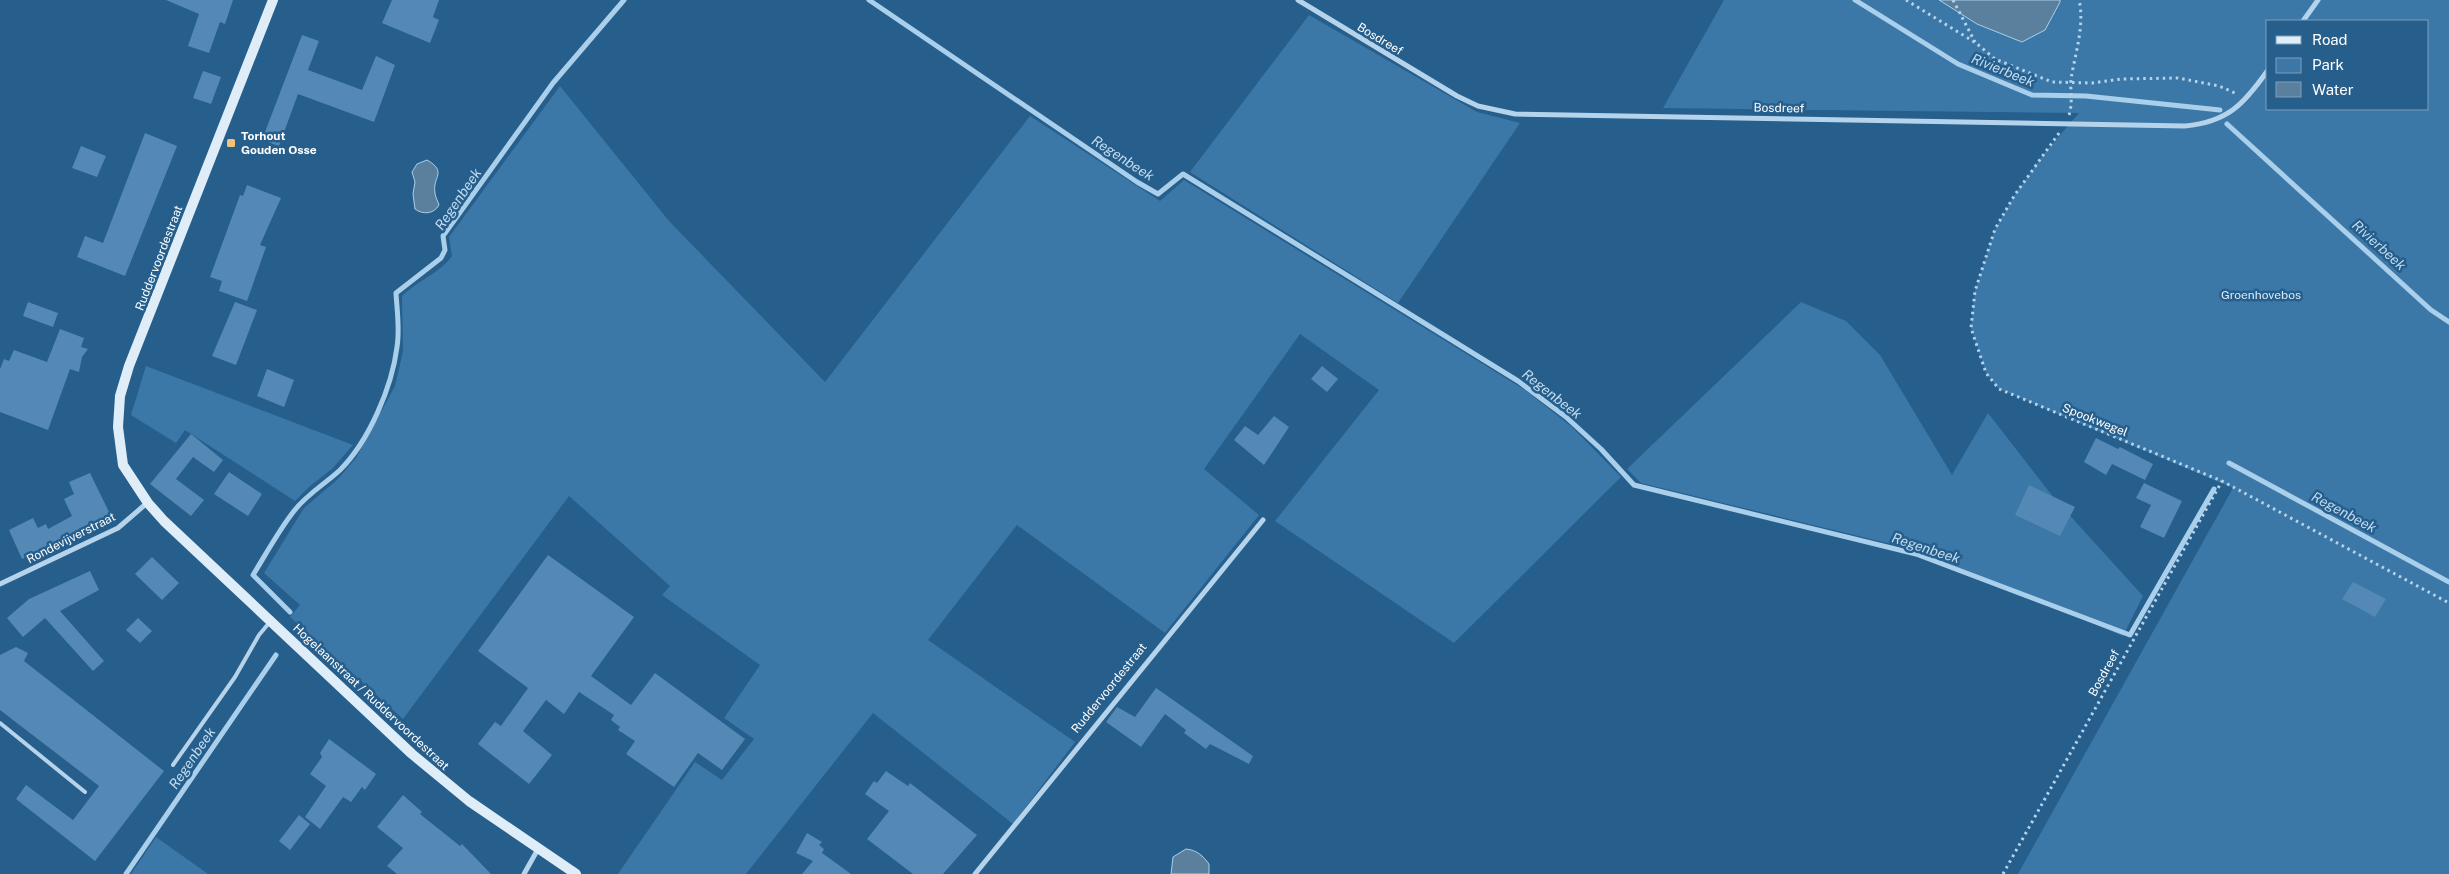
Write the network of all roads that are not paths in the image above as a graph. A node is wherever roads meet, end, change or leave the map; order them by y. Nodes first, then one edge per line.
1 (273, 0) edge
2 (1298, 0) edge
3 (2318, 0) edge
4 (2304, 20) edge
5 (2266, 73) edge
6 (148, 503) junction
7 (164, 520) joint
8 (1263, 520) dead end
9 (0, 584) edge
10 (271, 621) junction
11 (0, 723) edge
12 (173, 765) dead end
13 (85, 792) dead end
14 (538, 849) junction
15 (524, 874) edge
16 (576, 874) edge
17 (975, 874) edge

1 - 6 street, Ruddervoordestraat
2 - 5 street, Bosdreef
3 - 4 street
6 - 7 street, Ruddervoordestraat
6 - 9 street, Rondevijverstraat
7 - 10 street, Hogelaanstraat / Ruddervoordestraat
8 - 17 street, Ruddervoordestraat
10 - 12 lane
10 - 14 street, Hogelaanstraat / Ruddervoordestraat
11 - 13 lane
14 - 15 street
14 - 16 street, Hogelaanstraat / Ruddervoordestraat

